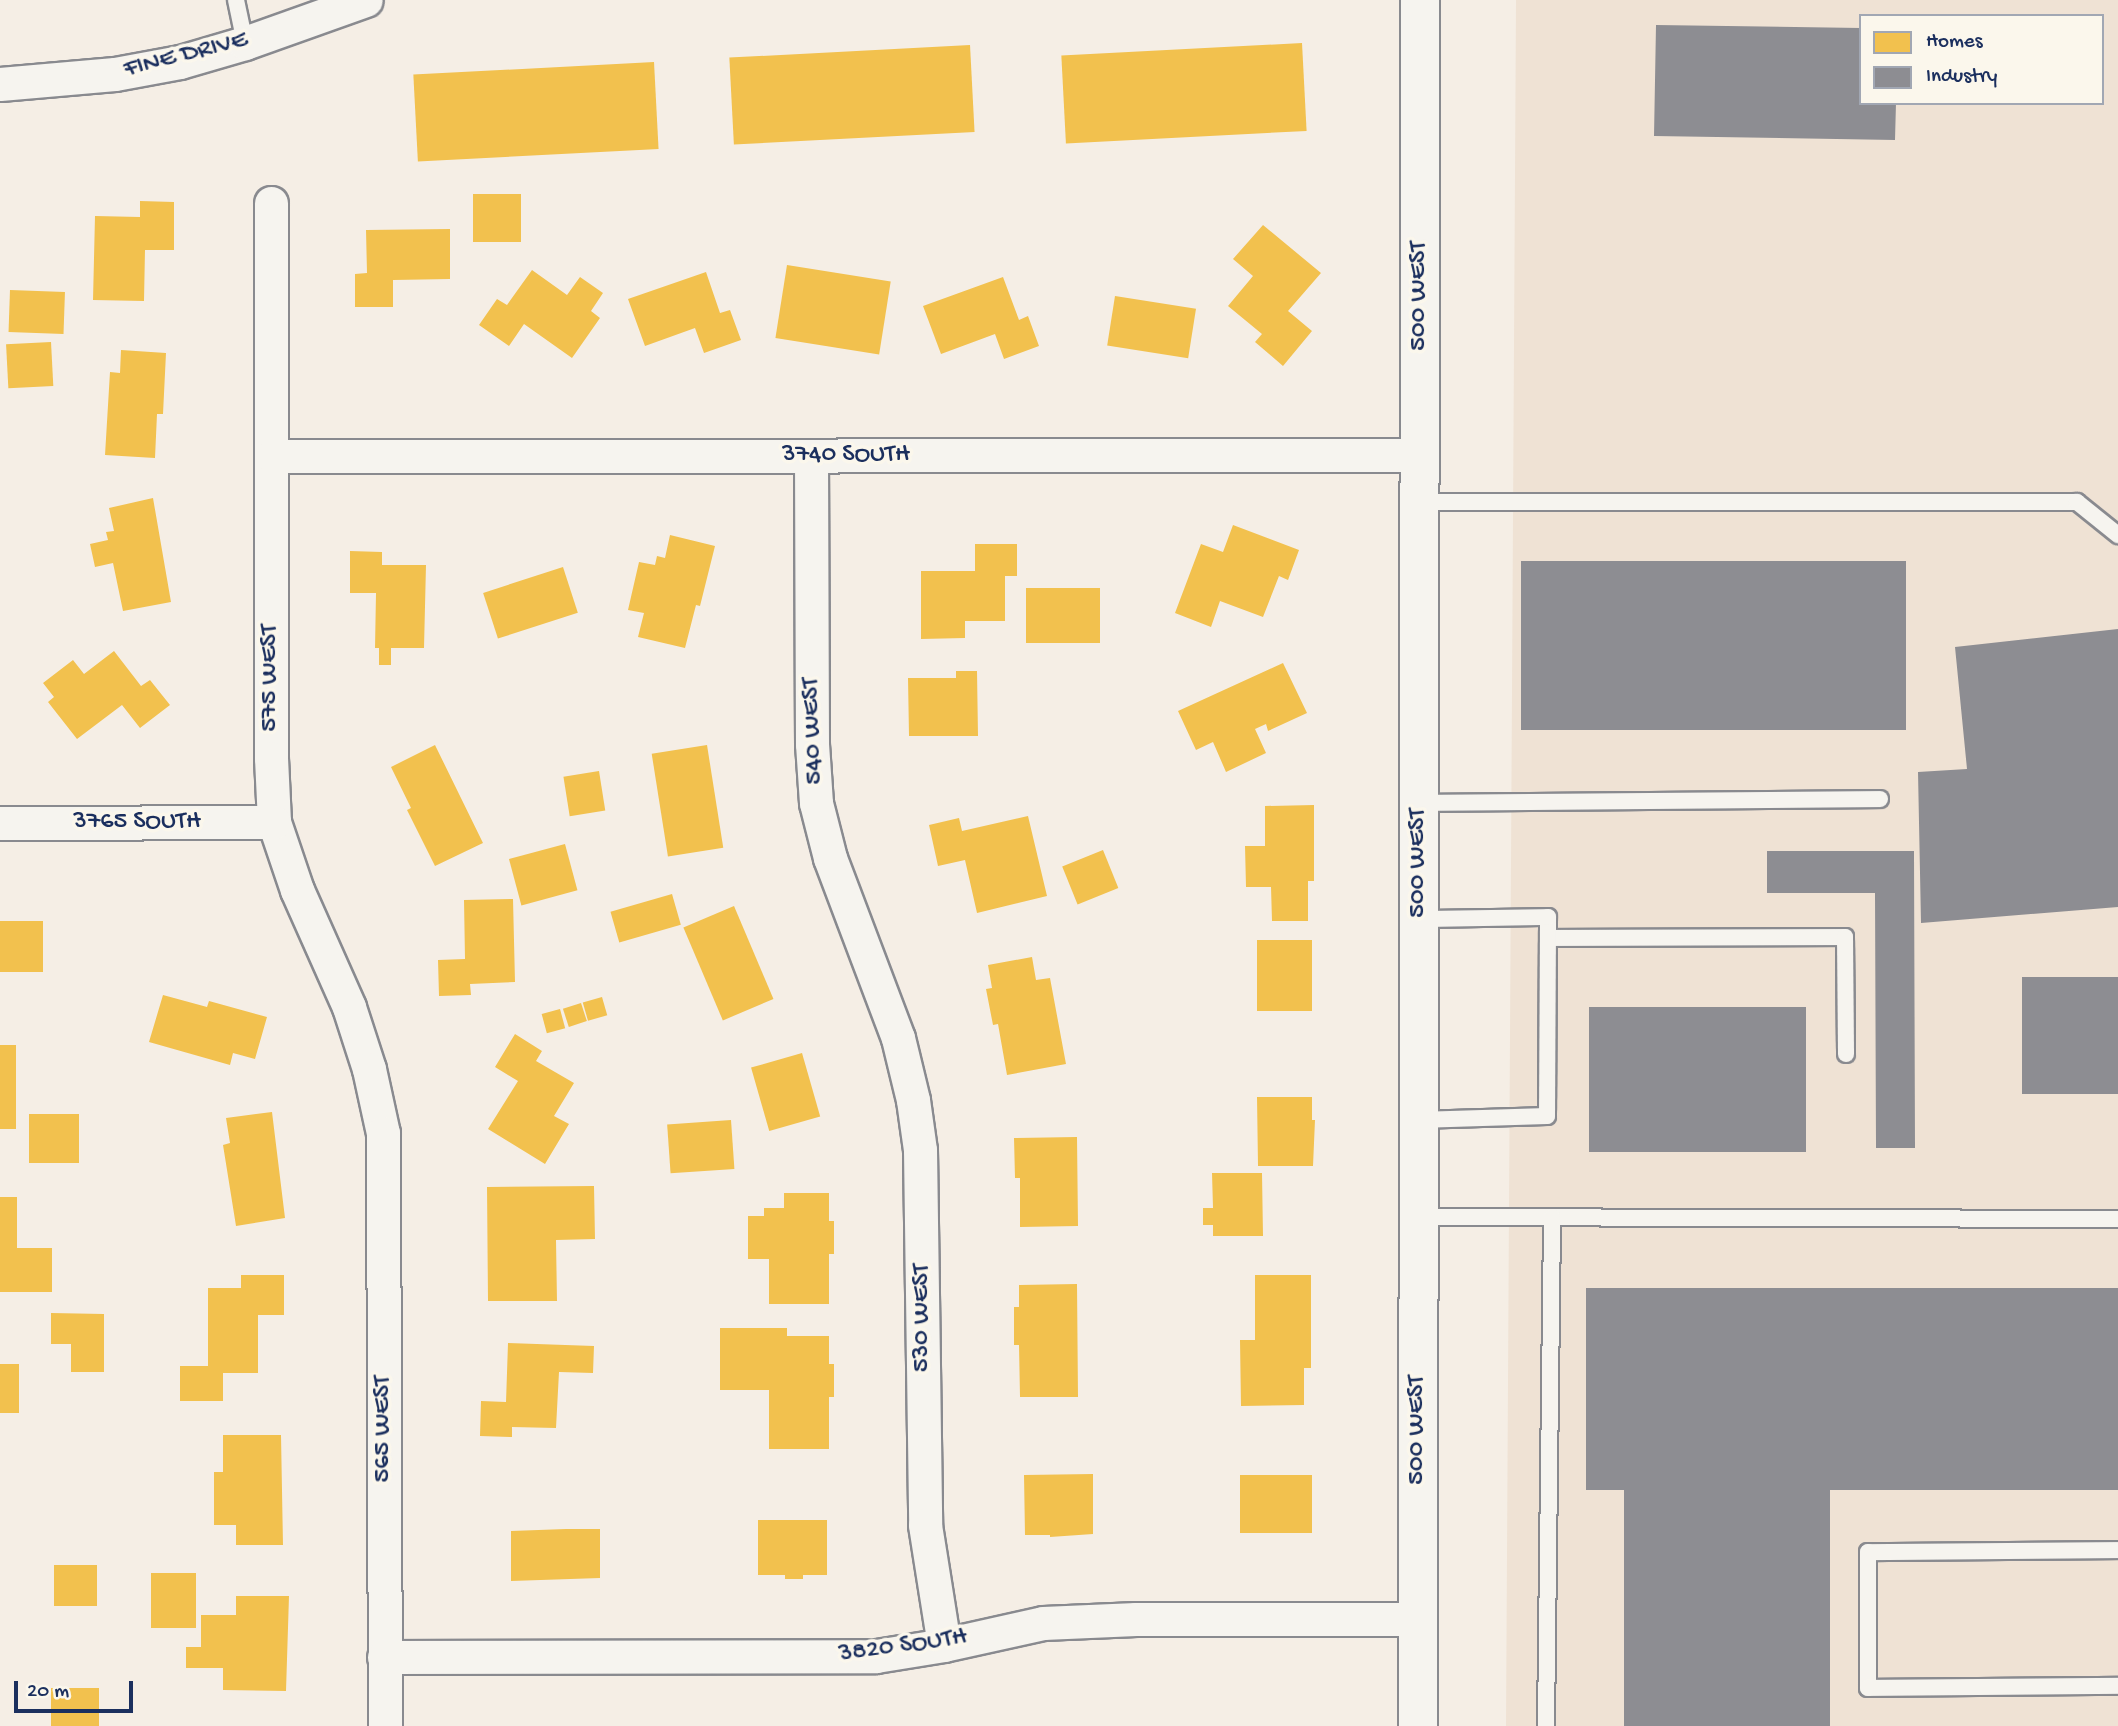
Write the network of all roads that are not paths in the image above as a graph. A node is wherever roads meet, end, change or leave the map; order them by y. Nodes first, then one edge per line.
1 (236, 0) edge
2 (366, 0) edge
3 (1420, 0) edge
4 (245, 43) junction
5 (0, 84) edge
6 (271, 203) dead end
7 (1420, 455) junction
8 (273, 456) junction
9 (811, 456) junction
10 (1419, 502) junction
11 (2118, 534) edge
12 (1880, 799) dead end
13 (1419, 803) junction
14 (274, 822) junction
15 (0, 823) edge
16 (1419, 919) junction
17 (1548, 938) junction
18 (884, 995) joint
19 (1846, 1054) dead end
20 (1418, 1120) junction
21 (383, 1133) joint
22 (1418, 1217) junction
23 (1552, 1217) junction
24 (2118, 1219) edge
25 (2118, 1550) edge
26 (1420, 1619) junction
27 (944, 1645) junction
28 (384, 1657) junction
29 (2118, 1686) edge
30 (385, 1726) edge
31 (1418, 1726) edge
32 (1546, 1726) edge

1 - 4 lane
2 - 4 street, FINE DRIVE
3 - 7 main road, 500 WEST
4 - 5 street, FINE DRIVE
6 - 8 street, 575 WEST
7 - 9 street, 3740 SOUTH
7 - 10 main road, 500 WEST
8 - 9 street, 3740 SOUTH
8 - 14 street, 575 WEST
9 - 18 street, 540 WEST
10 - 11 lane
10 - 13 main road, 500 WEST
12 - 13 lane
13 - 16 main road, 500 WEST
14 - 15 street, 3765 SOUTH
14 - 21 street, 575 WEST
16 - 17 lane
16 - 20 main road, 500 WEST
17 - 19 lane
17 - 20 lane
18 - 27 street, 530 WEST
20 - 22 main road, 500 WEST
21 - 28 street, 565 WEST
22 - 23 lane
22 - 26 main road, 500 WEST
23 - 24 lane
23 - 32 lane
25 - 29 lane
26 - 27 street, 3820 SOUTH
26 - 31 main road, 500 WEST
27 - 28 street, 3820 SOUTH
28 - 30 street, 565 WEST

